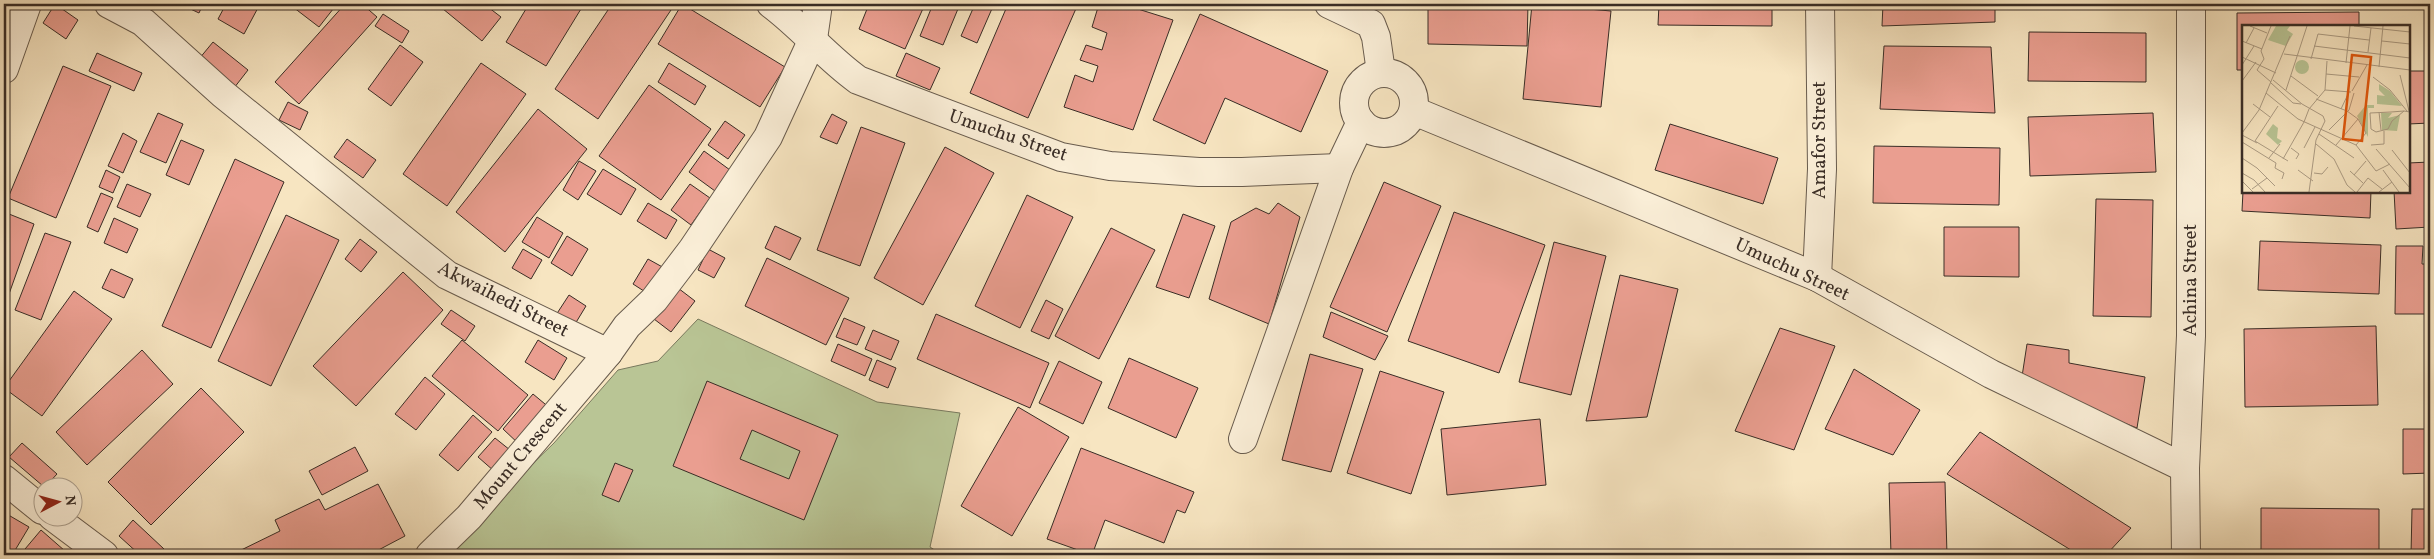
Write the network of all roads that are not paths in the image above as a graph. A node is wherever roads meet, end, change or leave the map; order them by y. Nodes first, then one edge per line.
1 (27, 4) edge
2 (109, 4) edge
3 (771, 4) edge
4 (818, 4) edge
5 (1329, 4) edge
6 (1820, 4) edge
7 (2190, 4) edge
8 (1372, 14) edge
9 (813, 39) junction
10 (4, 69) edge
11 (1381, 72) junction
12 (1414, 111) junction
13 (1361, 122) junction
14 (1339, 168) junction
15 (1817, 277) junction
16 (608, 353) junction
17 (1243, 439) dead end
18 (2185, 468) junction
19 (4, 479) edge
20 (32, 502) edge
21 (65, 526) edge
22 (104, 555) edge
23 (430, 555) edge
24 (2186, 555) edge

1 - 10 street
2 - 16 street, Akwaihedi Street
3 - 9 street, Umuchu Street
4 - 9 street
5 - 8 street
6 - 15 street, Amafor Street
7 - 18 street, Achina Street
8 - 11 street
9 - 14 street, Umuchu Street
9 - 16 street
11 - 12 street
11 - 13 street
12 - 13 street
12 - 15 street, Umuchu Street
13 - 14 street
14 - 17 street
15 - 18 street, Umuchu Street
16 - 23 street, Mount Crescent
18 - 24 street, Achina Street
19 - 20 street
21 - 22 street

